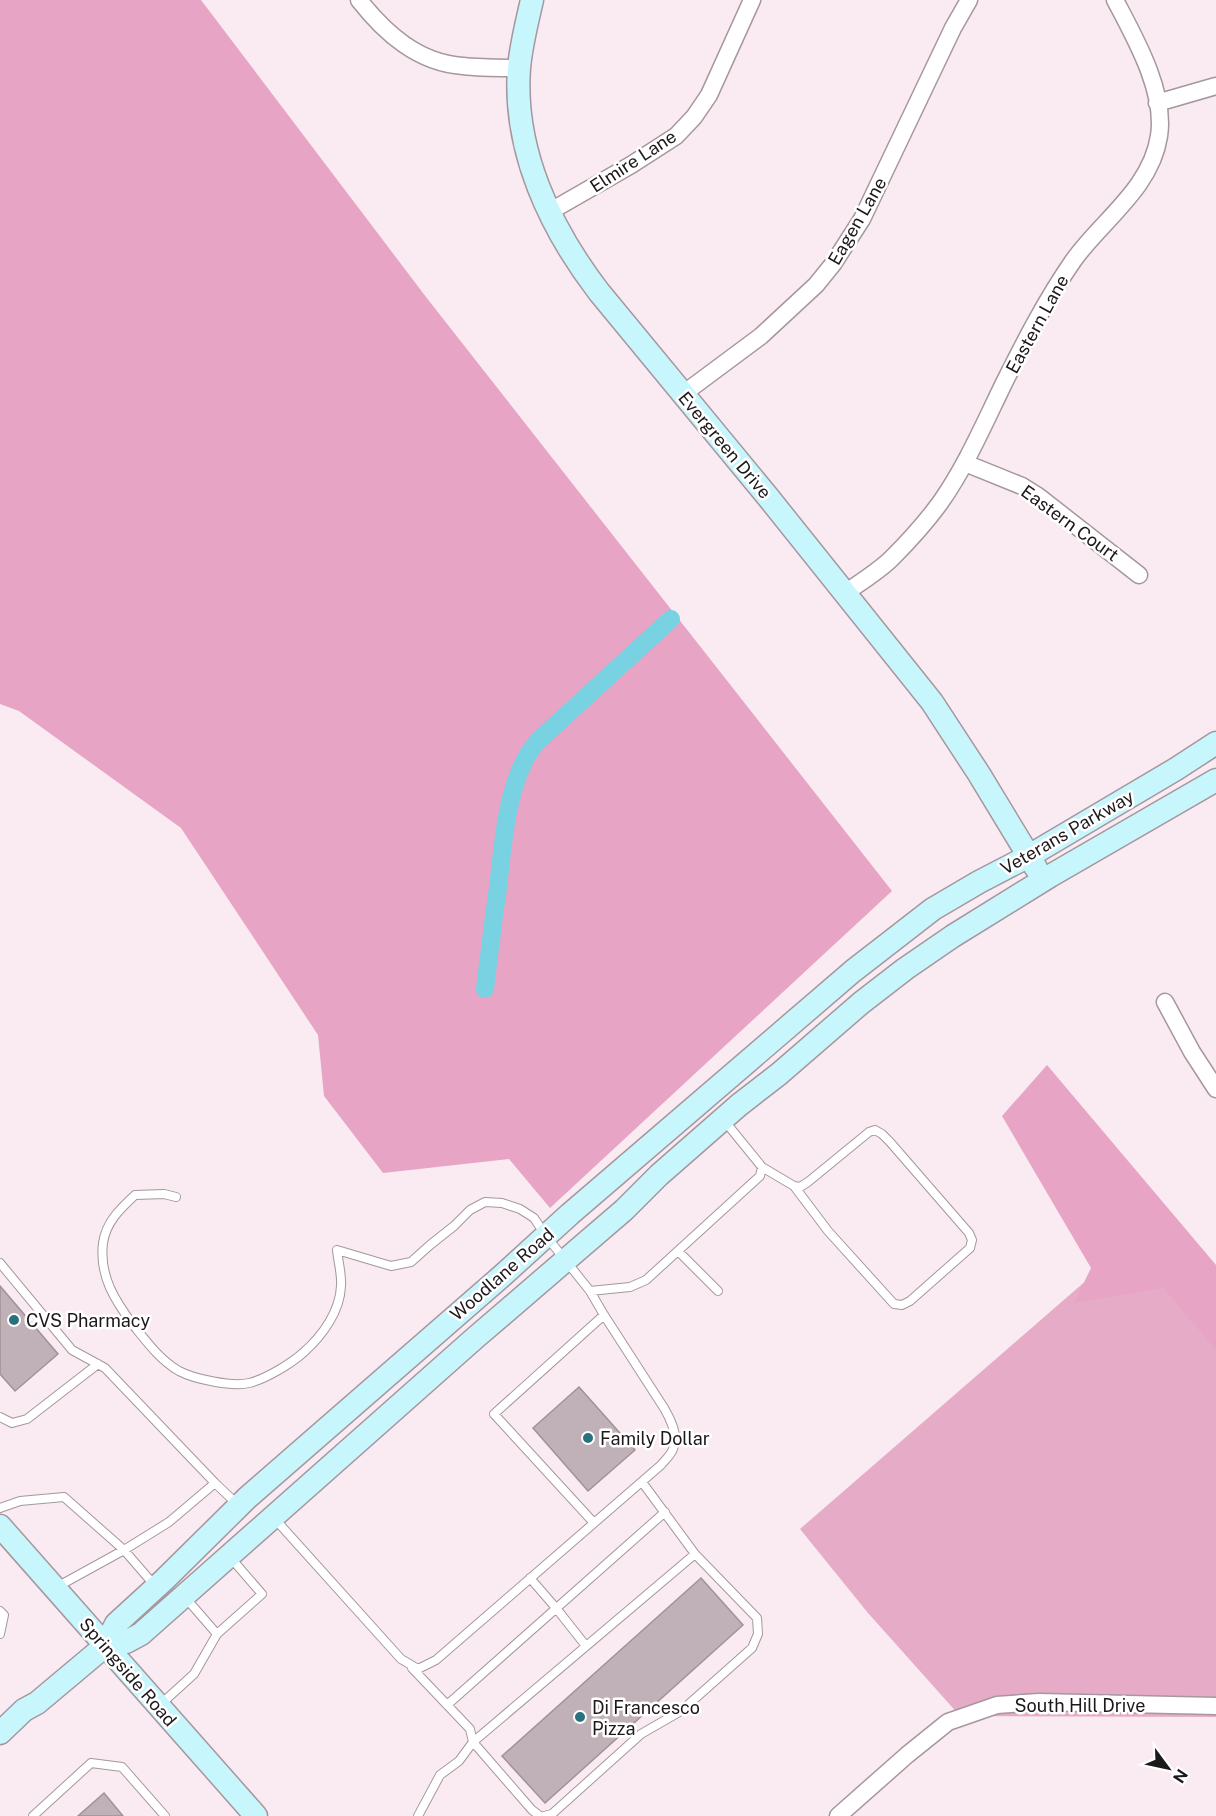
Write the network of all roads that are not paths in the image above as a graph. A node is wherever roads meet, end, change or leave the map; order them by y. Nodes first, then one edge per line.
1 (359, 0) edge
2 (532, 0) edge
3 (752, 0) edge
4 (969, 0) edge
5 (1115, 0) edge
6 (519, 68) junction
7 (1216, 86) edge
8 (1157, 103) junction
9 (549, 212) junction
10 (683, 394) junction
11 (965, 463) junction
12 (1139, 575) dead end
13 (846, 593) junction
14 (1216, 743) edge
15 (1216, 780) edge
16 (1029, 856) junction
17 (1043, 880) junction
18 (919, 920) joint
19 (939, 946) joint
20 (1165, 1002) dead end
21 (1216, 1089) edge
22 (723, 1119) junction
23 (762, 1167) junction
24 (794, 1186) junction
25 (176, 1197) dead end
26 (546, 1236) junction
27 (678, 1251) junction
28 (566, 1260) junction
29 (0, 1263) edge
30 (590, 1291) junction
31 (718, 1291) dead end
32 (604, 1315) junction
33 (98, 1364) junction
34 (0, 1417) edge
35 (642, 1482) junction
36 (215, 1483) junction
37 (239, 1505) junction
38 (0, 1508) edge
39 (665, 1512) junction
40 (274, 1518) junction
41 (594, 1523) junction
42 (0, 1526) edge
43 (124, 1550) junction
44 (696, 1554) junction
45 (230, 1556) junction
46 (530, 1578) junction
47 (156, 1587) junction
48 (55, 1588) junction
49 (184, 1595) junction
50 (556, 1608) junction
51 (0, 1611) edge
52 (0, 1634) edge
53 (217, 1634) junction
54 (105, 1646) junction
55 (586, 1647) junction
56 (407, 1663) junction
57 (158, 1706) junction
58 (447, 1706) junction
59 (1216, 1706) edge
60 (0, 1733) edge
61 (473, 1742) junction
62 (33, 1816) edge
63 (165, 1816) edge
64 (256, 1816) edge
65 (418, 1816) edge
66 (542, 1816) edge
67 (838, 1816) edge

1 - 6 street
2 - 6 main road, Evergreen Drive
3 - 9 street, Elmire Lane
4 - 10 street, Eagen Lane
5 - 8 street, Eastern Lane
6 - 9 main road, Evergreen Drive
7 - 8 street
8 - 11 street, Eastern Lane
9 - 10 main road, Evergreen Drive
10 - 13 main road, Evergreen Drive
11 - 12 street, Eastern Court
11 - 13 street, Eastern Lane
13 - 16 main road, Evergreen Drive
14 - 16 main road, Veterans Parkway
15 - 17 main road, Veterans Parkway
16 - 17 main road, Evergreen Drive
16 - 18 main road, Veterans Parkway
17 - 19 main road, Veterans Parkway
18 - 26 main road, Woodlane Road
19 - 22 main road, Woodlane Road
20 - 21 street
22 - 23 lane
22 - 28 main road, Woodlane Road
23 - 24 lane
23 - 27 lane
24 - 24 lane
25 - 26 lane
26 - 28 lane
26 - 37 main road, Woodlane Road
27 - 30 lane
27 - 31 lane
28 - 30 lane
28 - 40 main road, Woodlane Road
29 - 33 lane
30 - 32 lane
32 - 35 lane
32 - 41 lane
33 - 34 lane
33 - 36 lane
35 - 39 lane
35 - 41 lane
36 - 37 lane
36 - 43 lane
37 - 47 main road, Woodlane Road
38 - 43 lane
39 - 44 lane
39 - 50 lane
40 - 45 main road, Woodlane Road
40 - 56 lane
41 - 46 lane
42 - 48 main road, Springside Road
43 - 47 lane
43 - 48 lane
44 - 55 lane
44 - 66 lane
45 - 49 main road, Woodlane Road
45 - 53 lane
46 - 50 lane
46 - 56 lane
47 - 54 main road, Woodlane Road
48 - 54 main road, Springside Road
49 - 53 lane
49 - 54 main road, Woodlane Road
50 - 55 lane
50 - 58 lane
51 - 52 lane
53 - 57 lane
54 - 57 main road, Springside Road
54 - 60 main road, Woodlane Road
55 - 61 lane
56 - 58 lane
57 - 64 main road, Springside Road
58 - 61 lane
59 - 67 street, South Hill Drive
61 - 65 lane
61 - 66 lane
62 - 63 lane

